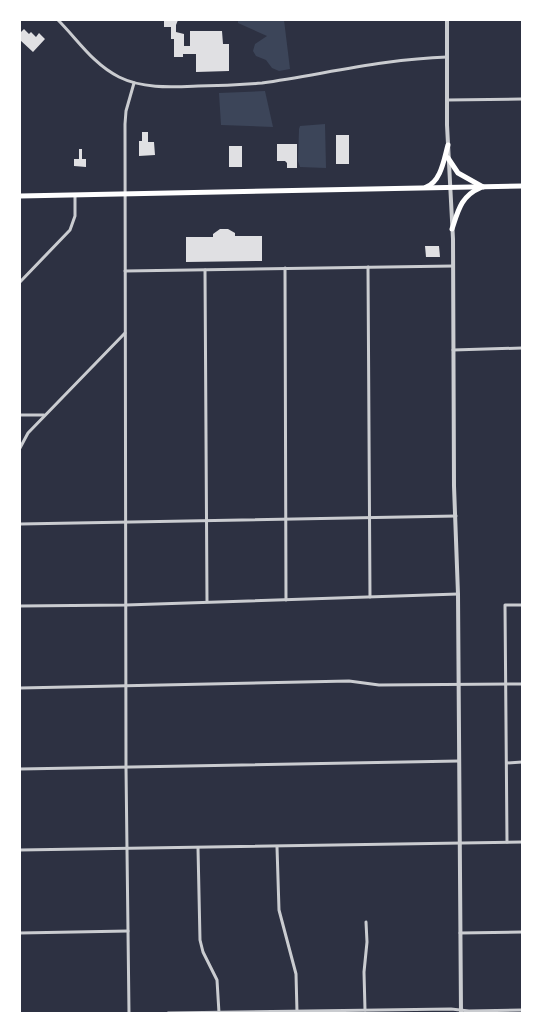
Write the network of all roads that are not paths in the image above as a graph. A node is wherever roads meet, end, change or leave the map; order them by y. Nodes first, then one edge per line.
1 (58, 20) edge
2 (447, 20) edge
3 (447, 57) junction
4 (134, 82) junction
5 (522, 99) edge
6 (447, 100) junction
7 (448, 145) junction
8 (448, 158) junction
9 (522, 186) edge
10 (483, 187) junction
11 (450, 188) junction
12 (412, 189) junction
13 (125, 194) junction
14 (75, 195) junction
15 (20, 196) edge
16 (452, 229) junction
17 (453, 266) junction
18 (368, 267) junction
19 (285, 268) junction
20 (205, 270) junction
21 (125, 271) junction
22 (20, 282) edge
23 (126, 333) junction
24 (522, 348) edge
25 (453, 350) junction
26 (20, 415) edge
27 (45, 415) junction
28 (20, 448) edge
29 (456, 516) junction
30 (369, 517) junction
31 (286, 519) junction
32 (207, 520) junction
33 (126, 522) junction
34 (20, 524) edge
35 (458, 594) junction
36 (370, 597) junction
37 (286, 600) junction
38 (207, 601) junction
39 (126, 605) junction
40 (522, 605) edge
41 (20, 606) edge
42 (459, 684) junction
43 (505, 684) junction
44 (522, 684) edge
45 (126, 686) junction
46 (20, 688) edge
47 (459, 761) junction
48 (522, 762) edge
49 (507, 763) junction
50 (126, 768) junction
51 (20, 769) edge
52 (507, 842) junction
53 (522, 842) edge
54 (460, 843) junction
55 (277, 847) junction
56 (198, 848) junction
57 (127, 849) junction
58 (20, 850) edge
59 (366, 922) dead end
60 (128, 931) junction
61 (20, 932) edge
62 (522, 932) edge
63 (460, 933) junction
64 (365, 1010) junction
65 (522, 1010) edge
66 (298, 1012) junction
67 (461, 1012) edge
68 (129, 1013) edge
69 (168, 1013) edge
70 (176, 1013) edge
71 (219, 1013) edge

1 - 4 street
2 - 3 street
3 - 4 street
3 - 6 street
4 - 13 street
5 - 6 street
6 - 7 street
7 - 8 street
7 - 12 main road
8 - 10 main road
8 - 11 street
9 - 10 main road
10 - 11 main road
10 - 16 main road
11 - 12 main road
11 - 16 street
12 - 13 main road
13 - 14 main road
13 - 21 street
14 - 15 main road
14 - 22 street
16 - 17 street
17 - 18 street
17 - 25 street
18 - 19 street
18 - 30 street
19 - 20 street
19 - 31 street
20 - 21 street
20 - 32 street
21 - 23 street
23 - 27 street
23 - 33 street
24 - 25 street
25 - 29 street
26 - 27 street
27 - 28 street
29 - 30 street
29 - 35 street
30 - 31 street
30 - 36 street
31 - 32 street
31 - 37 street
32 - 33 street
32 - 38 street
33 - 34 street
33 - 39 street
35 - 36 street
35 - 42 street
36 - 37 street
37 - 38 street
38 - 39 street
39 - 41 street
39 - 45 street
40 - 43 street
42 - 43 street
42 - 45 street
42 - 47 street
43 - 44 street
43 - 49 street
45 - 46 street
45 - 50 street
47 - 50 street
47 - 54 street
48 - 49 street
49 - 52 street
50 - 51 street
50 - 57 street
52 - 53 street
52 - 54 street
54 - 55 street
54 - 63 street
55 - 56 street
55 - 66 street
56 - 57 street
56 - 71 street
57 - 58 street
57 - 60 street
59 - 64 street
60 - 61 street
60 - 68 street
62 - 63 street
63 - 67 street
64 - 66 street
64 - 67 street
65 - 67 street
66 - 71 street
69 - 70 street
70 - 71 street

